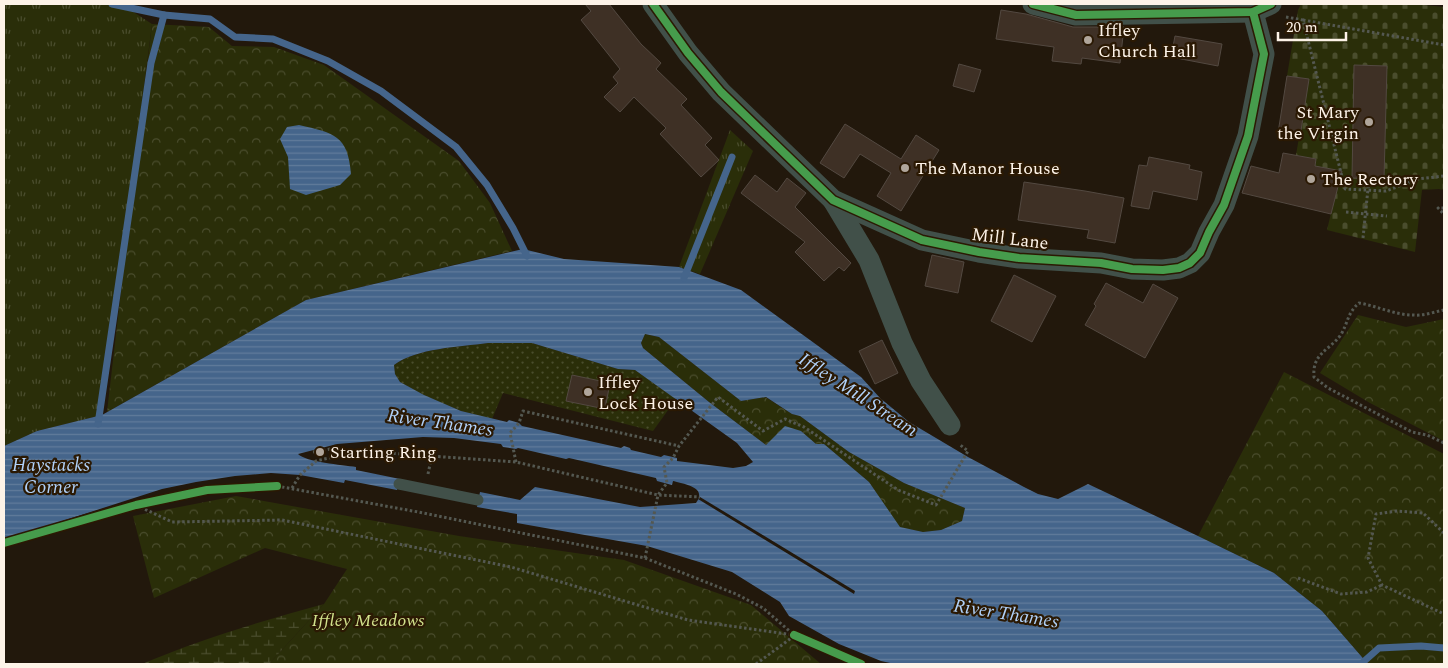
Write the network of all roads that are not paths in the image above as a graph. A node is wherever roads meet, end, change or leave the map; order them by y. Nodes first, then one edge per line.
1 (653, 4) edge
2 (1033, 4) edge
3 (1262, 8) edge
4 (833, 200) junction
5 (950, 425) dead end
6 (399, 484) dead end
7 (478, 500) dead end

1 - 4 street, Mill Lane
2 - 3 street
3 - 4 street, Mill Lane
4 - 5 street, Mill Lane
6 - 7 lane

